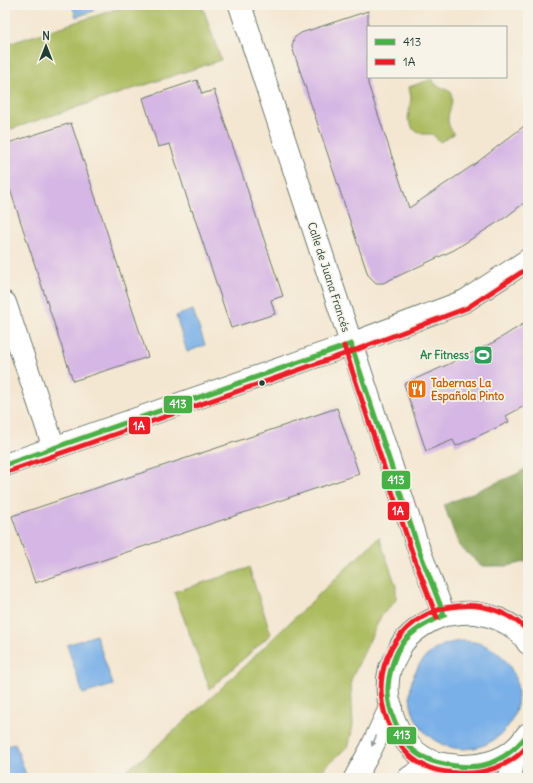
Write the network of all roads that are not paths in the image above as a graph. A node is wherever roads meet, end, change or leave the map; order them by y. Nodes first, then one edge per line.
1 (247, 7) edge
2 (528, 260) edge
3 (5, 303) edge
4 (351, 344) junction
5 (54, 448) junction
6 (5, 465) edge
7 (444, 615) junction
8 (518, 620) edge
9 (528, 643) edge
10 (390, 706) junction
11 (522, 741) edge
12 (433, 762) junction
13 (464, 772) edge
14 (355, 778) edge
15 (409, 778) edge
16 (510, 778) edge

1 - 4 street, Calle de Juana Francés
2 - 4 street
3 - 5 street
4 - 5 street
4 - 7 street, Calle de Juana Francés
5 - 6 street
7 - 8 street
7 - 10 street
8 - 9 street
10 - 12 street
10 -> 14 street
11 - 13 street
11 - 16 street
12 - 13 street
12 - 15 street

